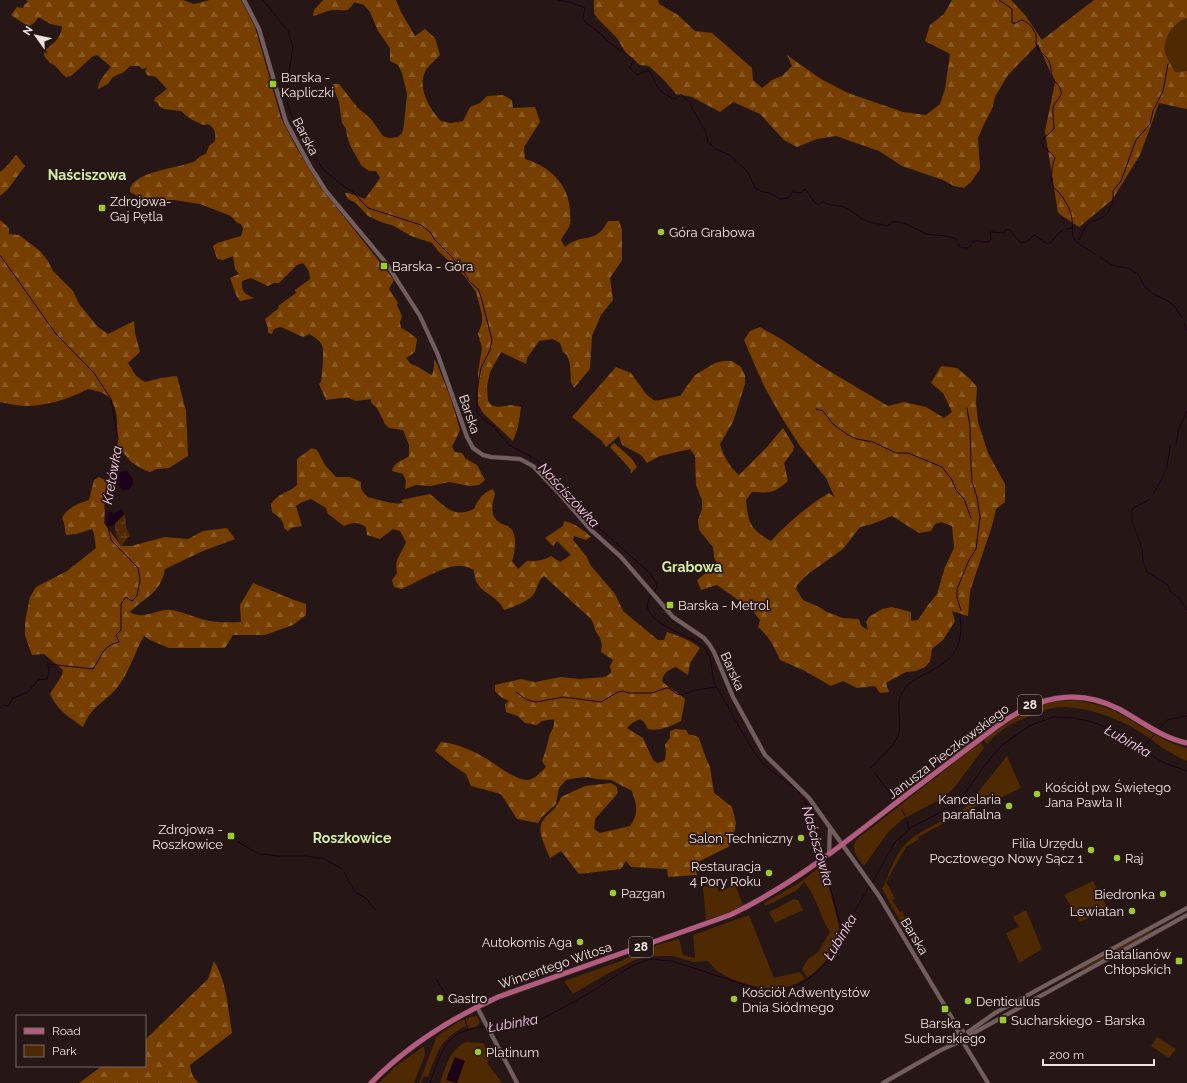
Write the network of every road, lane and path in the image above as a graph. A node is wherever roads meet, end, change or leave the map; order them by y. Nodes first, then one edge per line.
1 (244, 0) edge
2 (1187, 743) edge
3 (830, 827) junction
4 (842, 844) junction
5 (827, 855) junction
6 (1187, 908) edge
7 (1187, 915) edge
8 (477, 1007) junction
9 (952, 1018) junction
10 (967, 1032) junction
11 (962, 1039) junction
12 (371, 1083) edge
13 (517, 1083) edge
14 (883, 1083) edge
15 (988, 1083) edge

1 - 3 street, Barska
2 - 4 main road, Janusza Pieczkowskiego / 28
3 - 4 street, Barska
3 - 5 street
4 - 5 main road, Wincentego Witosa / 28
4 - 9 street, Barska
5 - 8 main road, Wincentego Witosa / 28
6 - 10 street
7 - 10 street
8 - 12 main road, Wincentego Witosa / 28
8 - 13 street
9 - 10 street, Barska
9 - 11 street, Barska
10 - 11 street
10 - 11 street
11 - 14 street
11 - 15 street, Barska

